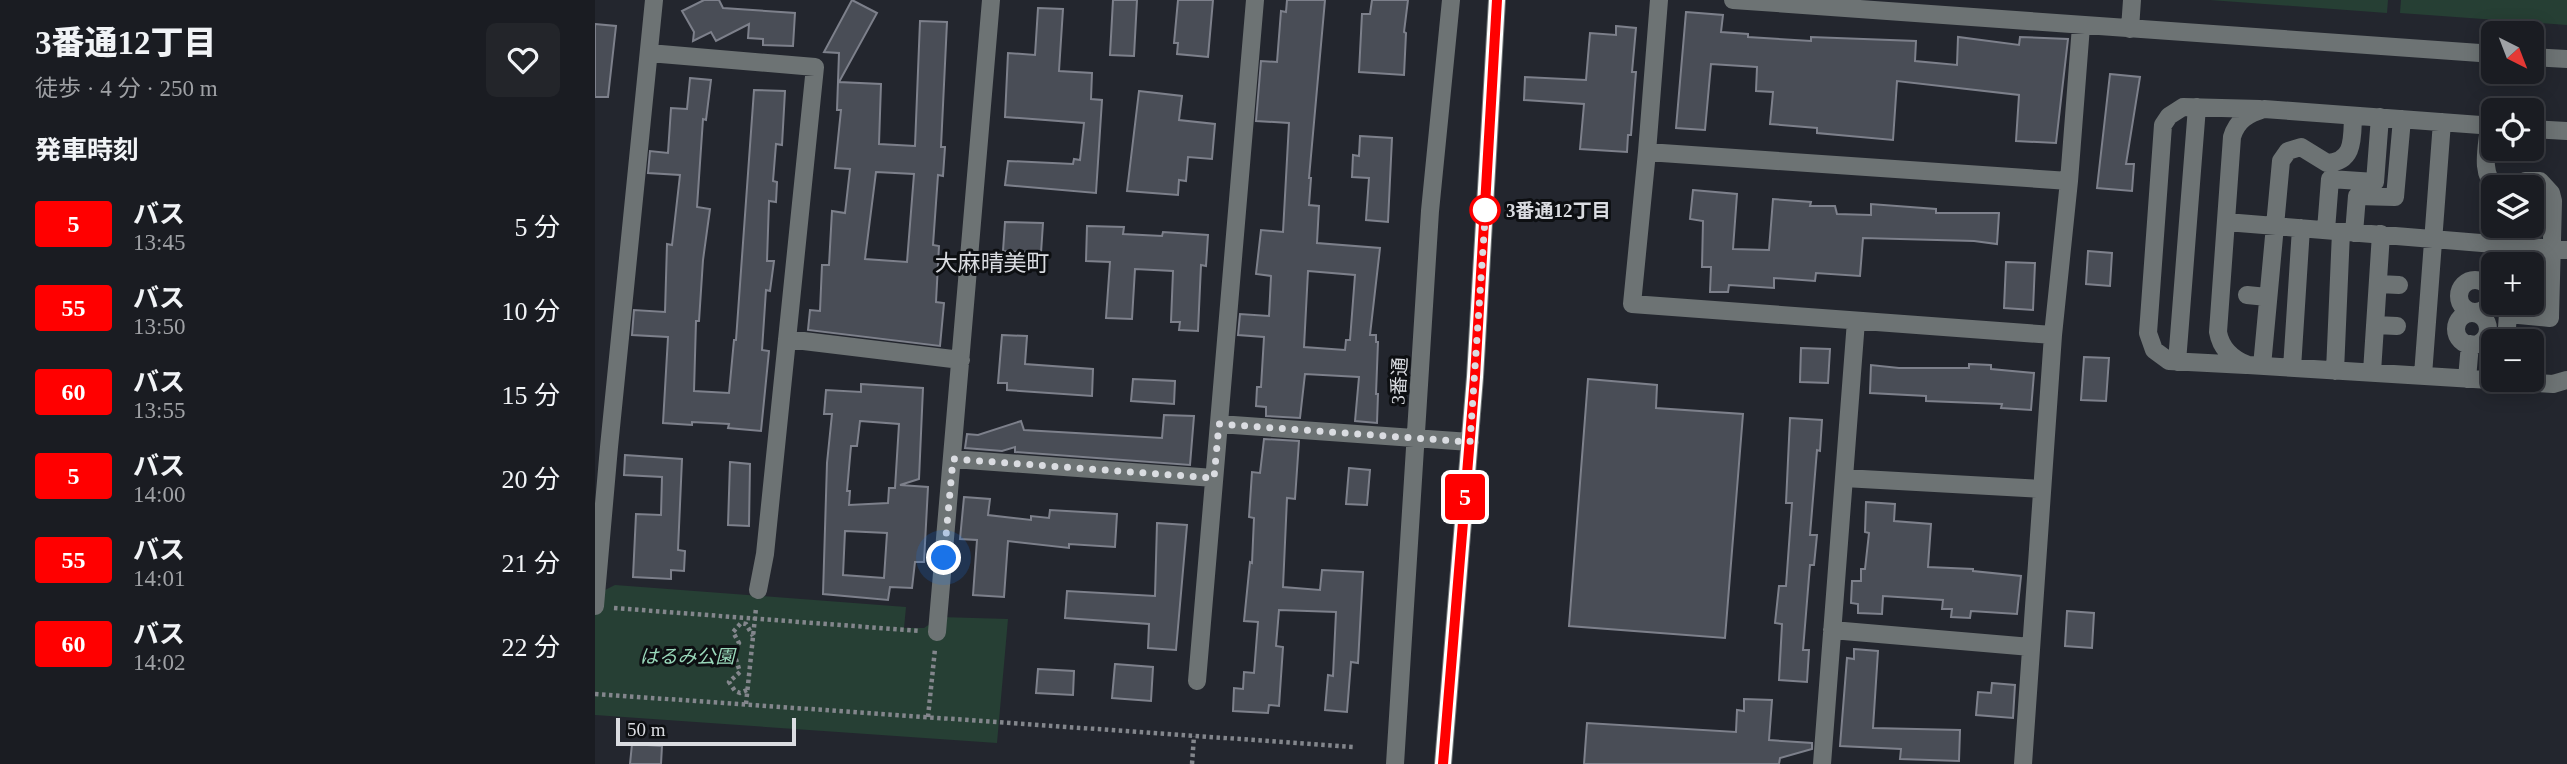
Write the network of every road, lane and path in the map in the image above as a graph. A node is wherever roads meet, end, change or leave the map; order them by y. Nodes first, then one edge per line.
1 (654, 0) edge
2 (992, 0) edge
3 (1255, 0) edge
4 (1451, 0) edge
5 (1497, 0) edge
6 (1659, 0) edge
7 (1733, 0) edge
8 (2132, 0) edge
9 (2081, 26) junction
10 (2130, 29) junction
11 (649, 53) junction
12 (2481, 53) edge
13 (2545, 58) edge
14 (2567, 59) edge
15 (2197, 107) junction
16 (2264, 109) junction
17 (2353, 116) junction
18 (2380, 117) junction
19 (2402, 119) junction
20 (2442, 122) junction
21 (2481, 125) edge
22 (2544, 130) edge
23 (2567, 131) edge
24 (1647, 152) junction
25 (2069, 181) junction
26 (2544, 185) edge
27 (2226, 222) junction
28 (2274, 226) junction
29 (2301, 229) junction
30 (2340, 232) junction
31 (2381, 234) junction
32 (2433, 238) junction
33 (2560, 249) edge
34 (2379, 284) junction
35 (2399, 285) dead end
36 (2430, 292) junction
37 (2248, 295) dead end
38 (2459, 295) junction
39 (2267, 297) junction
40 (2476, 313) junction
41 (1856, 321) junction
42 (2375, 325) junction
43 (2397, 327) dead end
44 (2507, 329) edge
45 (2053, 335) junction
46 (787, 339) junction
47 (961, 360) junction
48 (2177, 362) junction
49 (2258, 366) junction
50 (2292, 368) junction
51 (2335, 370) junction
52 (2372, 372) junction
53 (2423, 375) junction
54 (2466, 379) junction
55 (2481, 379) edge
56 (2567, 380) edge
57 (2544, 383) edge
58 (1219, 424) junction
59 (1417, 439) junction
60 (1470, 442) junction
61 (602, 447) edge
62 (953, 459) junction
63 (1214, 478) junction
64 (1844, 478) junction
65 (2042, 489) junction
66 (758, 590) joint
67 (596, 606) edge
68 (755, 619) junction
69 (1832, 631) junction
70 (937, 632) junction
71 (753, 636) junction
72 (2031, 647) junction
73 (1197, 681) dead end
74 (747, 690) junction
75 (595, 694) edge
76 (746, 704) junction
77 (928, 717) junction
78 (1194, 736) junction
79 (1354, 747) dead end
80 (1192, 764) edge
81 (1395, 764) edge
82 (1443, 764) edge
83 (1822, 764) edge
84 (2023, 764) edge

1 - 11 street
2 - 47 street
3 - 58 street
4 - 59 street, 3番通
5 - 60 street
6 - 24 street
7 - 9 street
8 - 10 street
9 - 10 street
9 - 25 street
10 - 12 street
11 - 46 street
11 - 61 street
13 - 14 street
15 - 16 street
15 - 48 street
15 - 48 street
16 - 17 street
16 - 27 street
17 - 18 street
17 - 28 street
18 - 19 street
18 - 30 street
19 - 20 street
19 - 30 street
20 - 21 street
20 - 32 street
22 - 23 street
24 - 25 street
24 - 41 street
25 - 45 street
26 - 33 street
27 - 28 street
27 - 49 street
28 - 29 street
28 - 39 street
29 - 30 street
29 - 50 street
30 - 31 street
30 - 51 street
31 - 32 street
31 - 34 street
32 - 33 street
32 - 36 street
33 - 44 street
34 - 35 street
34 - 42 street
36 - 38 street
36 - 53 street
37 - 39 street
38 - 40 street
38 - 40 street
39 - 49 street
40 - 54 street
41 - 45 street
41 - 64 street
42 - 43 street
42 - 52 street
45 - 65 street
46 - 47 street
46 - 66 street
47 - 62 street
48 - 49 street
49 - 50 street
50 - 51 street
51 - 52 street
52 - 53 street
53 - 54 street
54 - 55 street
56 - 57 street
58 - 59 street
58 - 63 street
59 - 60 street
59 - 81 street, 3番通
60 - 82 street
61 - 67 street
62 - 63 street
62 - 70 street
63 - 73 street
64 - 65 street
64 - 69 street
65 - 72 street
66 - 68 path
67 - 68 path
68 - 70 path
68 - 71 path
69 - 72 street
69 - 83 street
70 - 77 path
71 - 74 path
71 - 74 path
72 - 84 street
74 - 76 path
75 - 76 path
76 - 77 path
77 - 78 path
78 - 79 path
78 - 80 path

